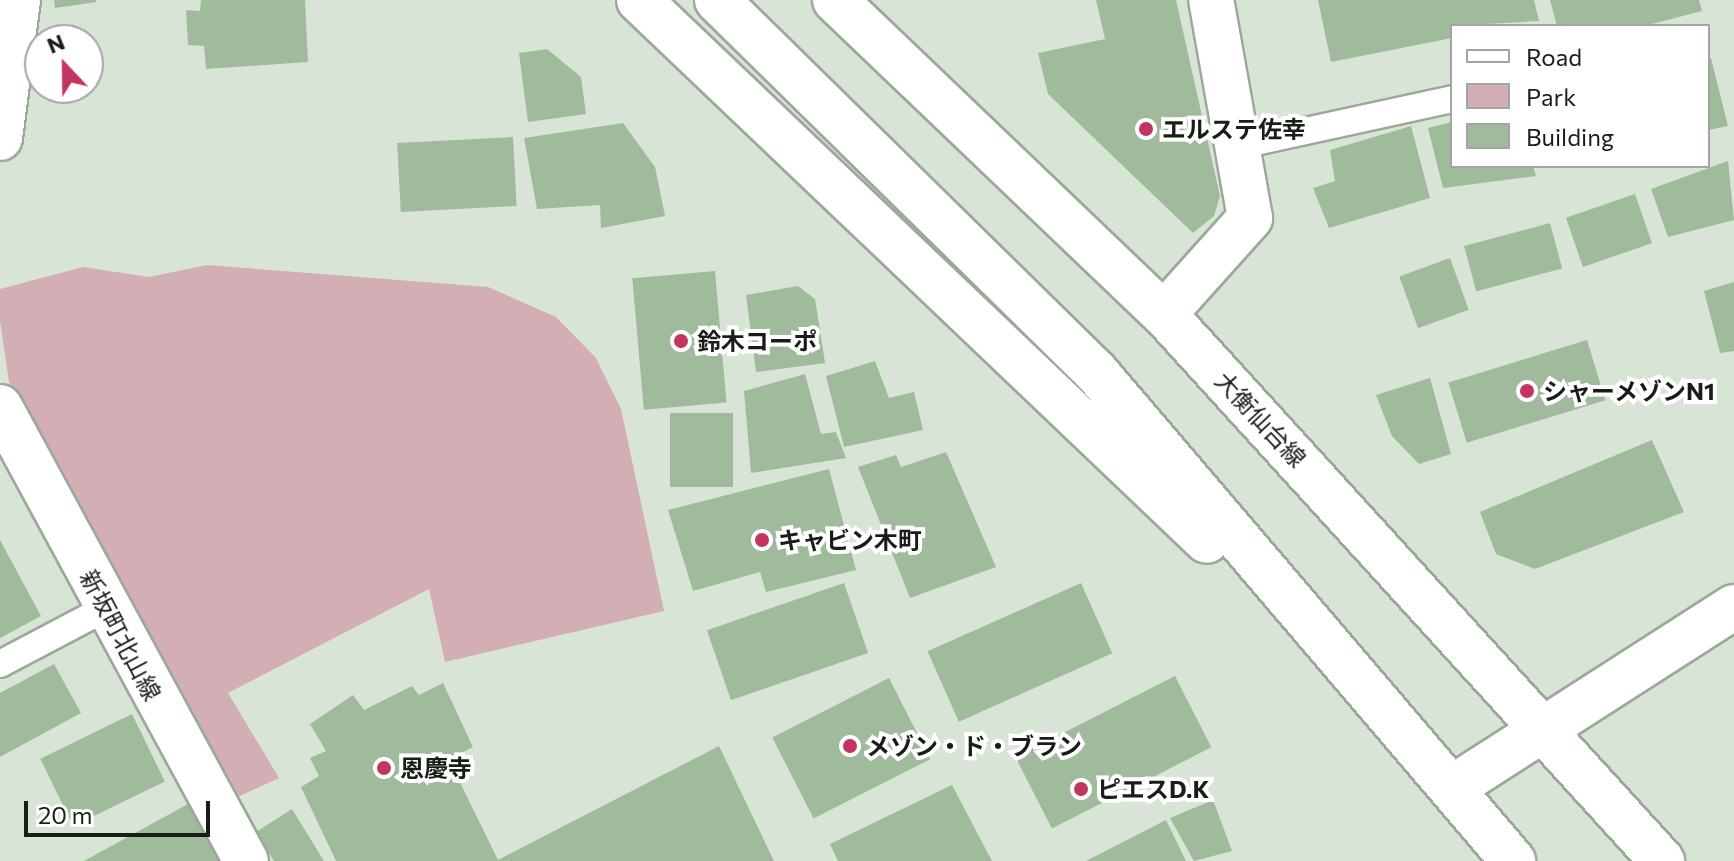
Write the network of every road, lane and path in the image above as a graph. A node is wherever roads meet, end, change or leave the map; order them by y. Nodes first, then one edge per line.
1 (18, 0) edge
2 (639, 0) edge
3 (717, 0) edge
4 (835, 0) edge
5 (1211, 0) edge
6 (1450, 99) edge
7 (0, 138) edge
8 (1237, 146) junction
9 (1164, 314) junction
10 (0, 407) edge
11 (1734, 607) edge
12 (106, 608) junction
13 (1329, 654) junction
14 (0, 664) edge
15 (1544, 727) junction
16 (1452, 788) junction
17 (246, 861) edge
18 (1513, 861) edge
19 (1662, 861) edge

1 - 7 main road
2 - 13 main road
3 - 13 main road
4 - 9 main road, 大衡仙台線
5 - 8 main road
6 - 8 lane
8 - 9 main road
9 - 15 main road, 大衡仙台線
10 - 12 main road, 新坂町北山線
11 - 15 main road
12 - 14 lane
12 - 17 main road, 新坂町北山線
13 - 16 main road
15 - 16 main road
15 - 19 main road, 大衡仙台線
16 - 18 main road

